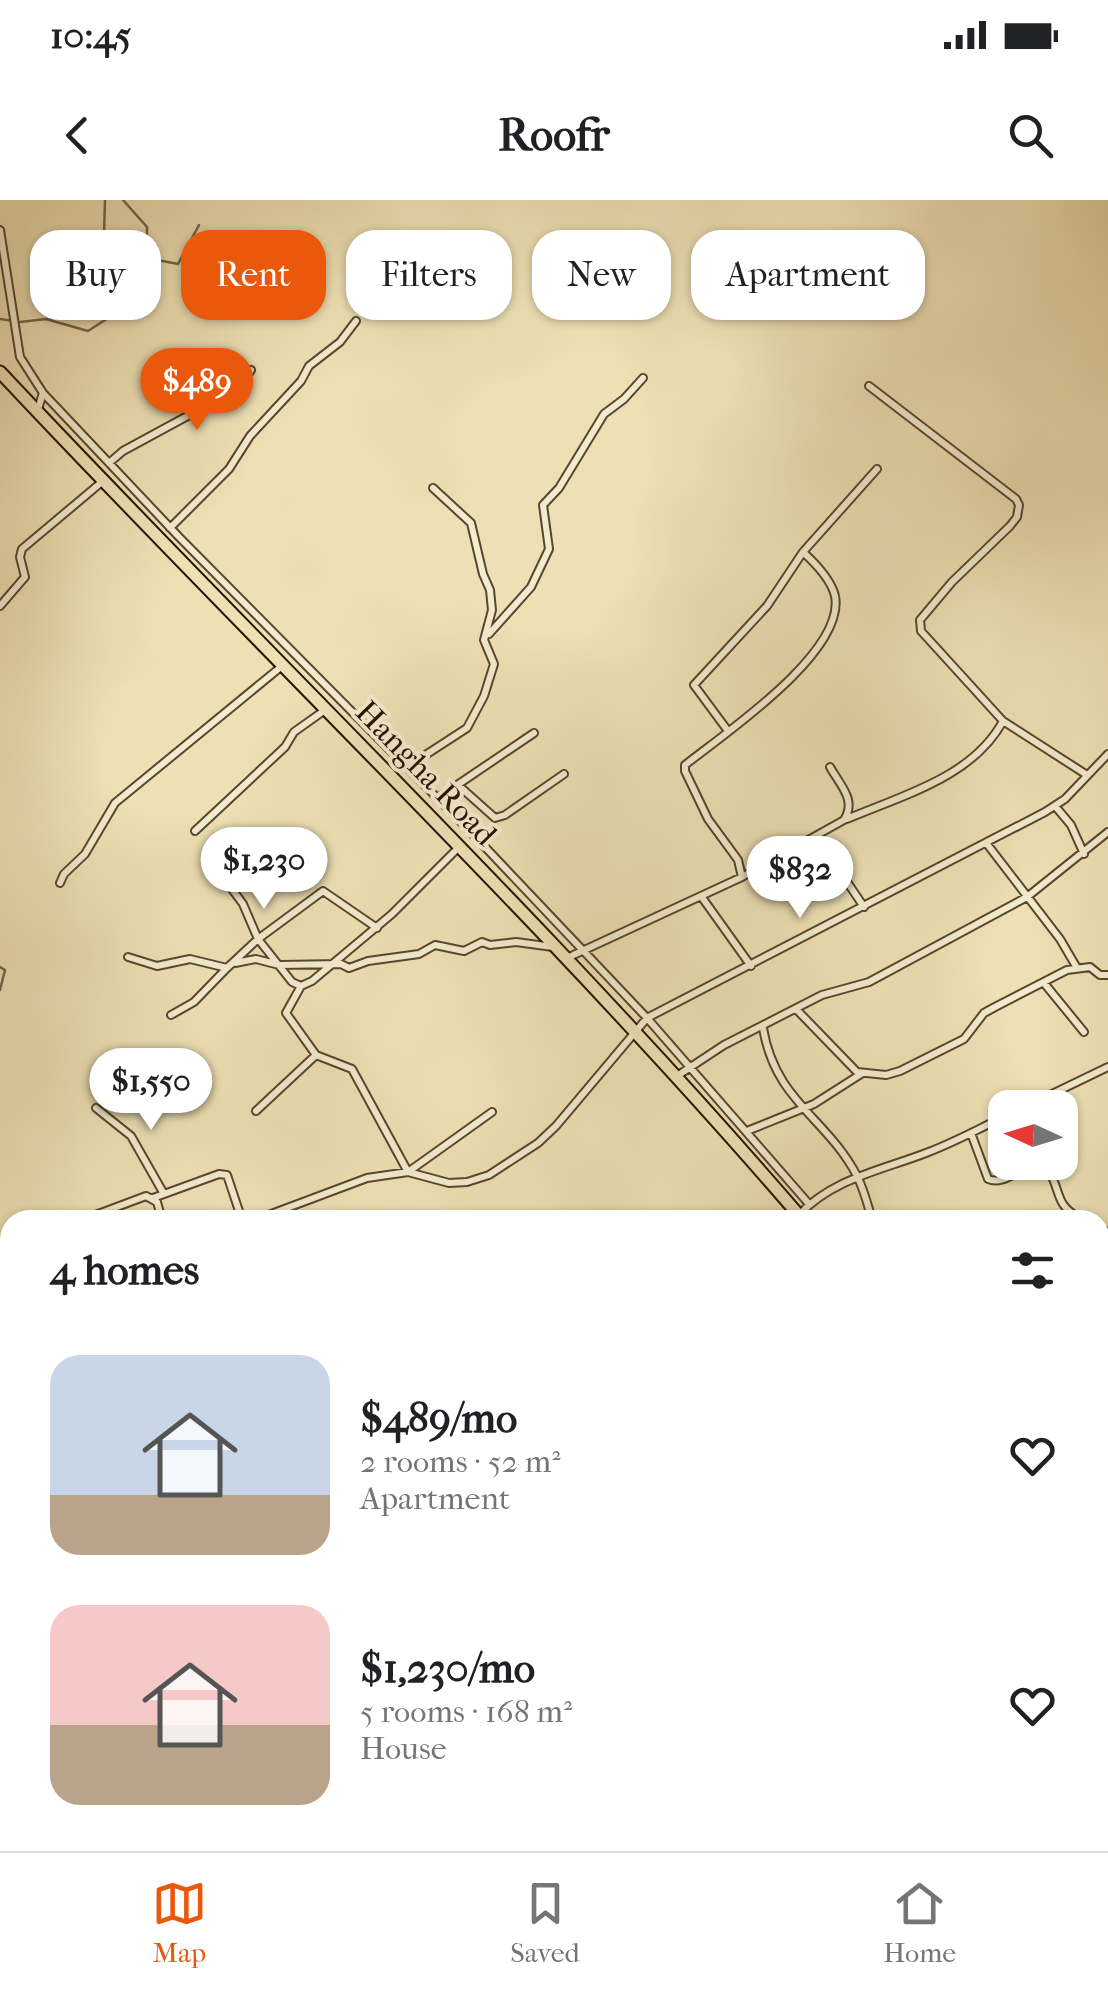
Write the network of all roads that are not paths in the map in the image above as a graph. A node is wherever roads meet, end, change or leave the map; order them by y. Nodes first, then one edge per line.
1 (0, 230) edge
2 (356, 322) dead end
3 (251, 370) dead end
4 (1, 374) edge
5 (643, 378) dead end
6 (869, 386) dead end
7 (43, 393) junction
8 (38, 412) junction
9 (109, 462) junction
10 (877, 469) dead end
11 (103, 481) junction
12 (433, 488) dead end
13 (170, 528) junction
14 (803, 552) junction
15 (0, 606) edge
16 (485, 638) junction
17 (282, 666) junction
18 (326, 710) junction
19 (1003, 721) junction
20 (728, 731) junction
21 (534, 733) dead end
22 (1108, 754) edge
23 (407, 767) junction
24 (830, 767) dead end
25 (564, 774) dead end
26 (1087, 774) junction
27 (458, 785) junction
28 (438, 798) junction
29 (1055, 806) junction
30 (844, 820) junction
31 (195, 830) dead end
32 (1108, 832) edge
33 (816, 836) junction
34 (987, 844) junction
35 (460, 846) junction
36 (1084, 854) junction
37 (212, 862) dead end
38 (742, 877) junction
39 (60, 883) dead end
40 (701, 896) junction
41 (1027, 897) junction
42 (864, 907) junction
43 (377, 928) junction
44 (258, 939) junction
45 (554, 946) junction
46 (580, 951) junction
47 (128, 957) dead end
48 (566, 958) junction
49 (279, 965) junction
50 (329, 965) junction
51 (231, 966) junction
52 (751, 966) junction
53 (1077, 968) junction
54 (1108, 975) edge
55 (1044, 983) junction
56 (300, 986) junction
57 (796, 1009) junction
58 (171, 1015) dead end
59 (646, 1018) junction
60 (763, 1028) junction
61 (636, 1029) junction
62 (1084, 1032) dead end
63 (316, 1055) junction
64 (1108, 1067) edge
65 (688, 1068) junction
66 (862, 1074) junction
67 (677, 1076) junction
68 (1060, 1090) edge
69 (96, 1108) dead end
70 (802, 1108) junction
71 (256, 1111) dead end
72 (492, 1112) dead end
73 (988, 1124) edge
74 (747, 1131) junction
75 (971, 1133) junction
76 (408, 1172) junction
77 (858, 1177) junction
78 (164, 1194) junction
79 (154, 1198) junction
80 (808, 1204) junction
81 (109, 1210) edge
82 (158, 1210) edge
83 (239, 1210) edge
84 (282, 1210) edge
85 (795, 1210) edge
86 (805, 1210) edge
87 (869, 1210) edge
88 (1069, 1210) edge

1 - 7 street
2 - 13 street
3 - 9 street
4 - 8 highway, Hangha Road
5 - 16 street
6 - 19 street
7 - 8 street
7 - 9 street
8 - 11 highway, Hangha Road
9 - 13 street
10 - 14 street
11 - 15 street
11 - 17 highway, Hangha Road
12 - 16 street
13 - 23 street
14 - 20 street
14 - 20 street
16 - 23 street
17 - 18 highway, Hangha Road
17 - 39 street
18 - 31 street
18 - 35 highway, Hangha Road
19 - 26 street
19 - 30 street
20 - 38 street
21 - 27 street
22 - 26 street
23 - 28 street
24 - 30 street
25 - 27 street
26 - 29 street
27 - 28 street
28 - 46 street
29 - 34 street
29 - 36 street
30 - 33 street
32 - 36 street
33 - 38 street
33 - 42 street
34 - 41 street
34 - 42 street
35 - 43 street
35 - 45 highway, Hangha Road
36 - 41 street
37 - 44 street
38 - 40 street
40 - 46 street
40 - 52 street
41 - 53 street
41 - 57 street
42 - 52 street
43 - 44 street
43 - 50 street
44 - 49 street
44 - 51 street
45 - 48 highway, Hangha Road
45 - 50 street
46 - 48 street
46 - 59 street
47 - 51 street
48 - 61 highway, Hangha Road
49 - 50 street
49 - 51 street
49 - 56 street
50 - 56 street
51 - 58 street
52 - 59 street
53 - 54 street
53 - 55 street
55 - 62 street
55 - 66 street
56 - 63 street
57 - 60 street
57 - 66 street
59 - 61 street
59 - 65 street
60 - 65 street
60 - 70 street
61 - 67 highway, Hangha Road
61 - 76 street
63 - 71 street
63 - 76 street
64 - 68 street
65 - 67 street
65 - 74 street
66 - 70 street
67 - 85 highway, Hangha Road
69 - 78 street
70 - 74 street
70 - 77 street
72 - 76 street
73 - 75 street
74 - 80 street
75 - 77 street
75 - 88 street
76 - 84 street
77 - 80 street
77 - 87 street
78 - 79 street
78 - 83 street
79 - 81 street
79 - 82 street
80 - 86 street

